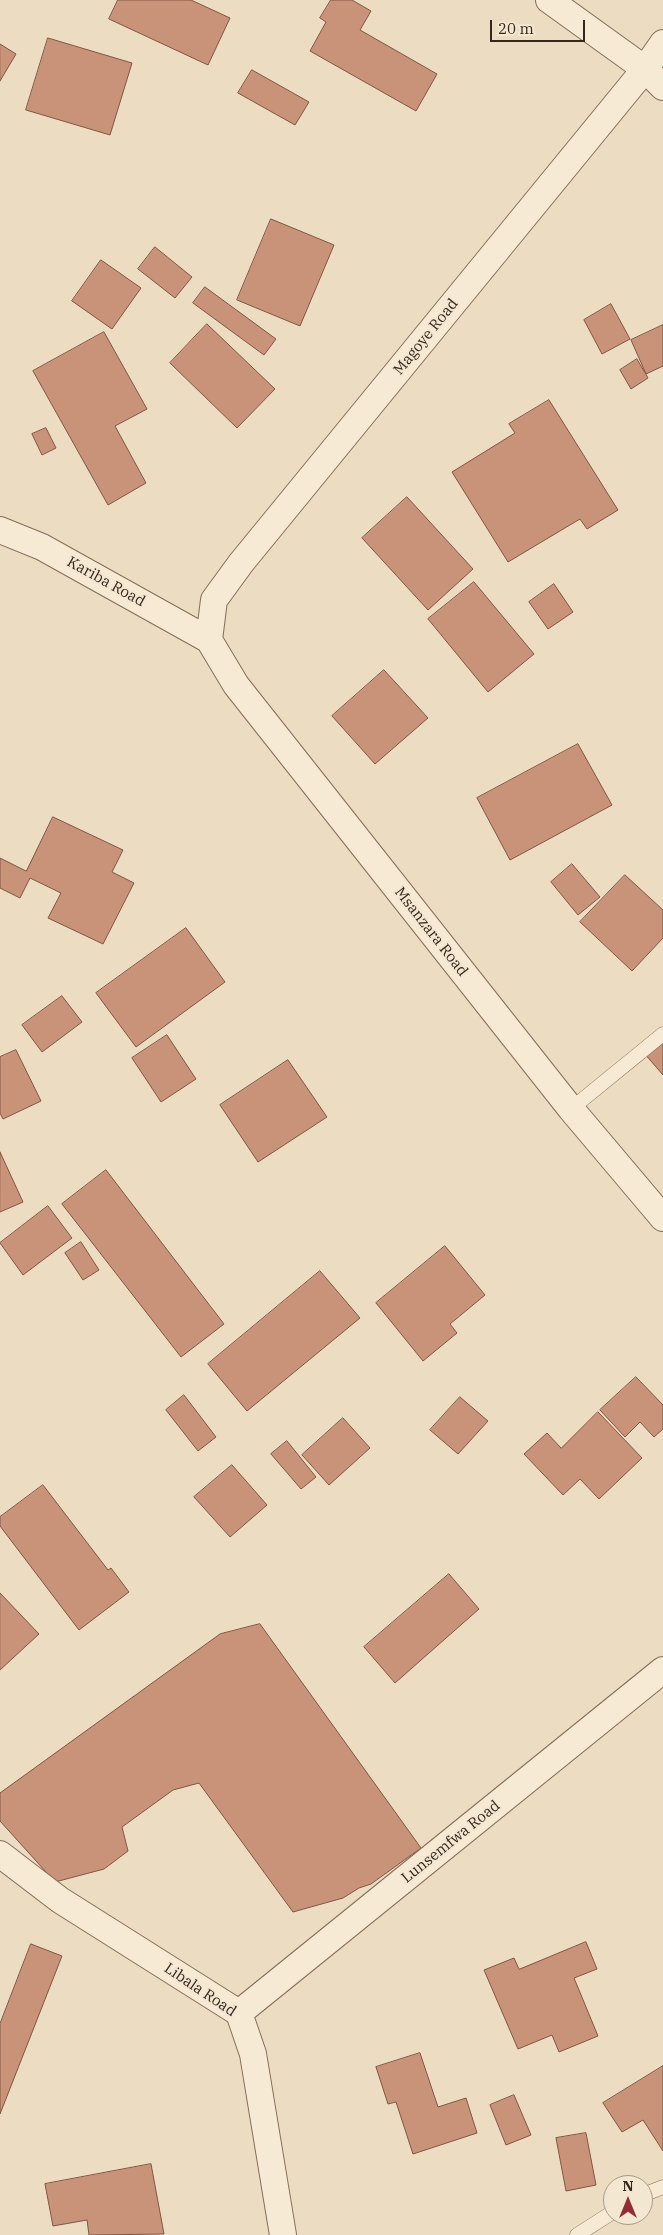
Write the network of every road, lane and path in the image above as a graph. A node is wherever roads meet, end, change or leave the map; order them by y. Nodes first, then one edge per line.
1 (550, 0) edge
2 (663, 44) edge
3 (645, 69) junction
4 (663, 87) edge
5 (0, 530) edge
6 (209, 640) junction
7 (663, 1034) edge
8 (571, 1109) junction
9 (663, 1218) edge
10 (663, 1670) edge
11 (0, 1854) edge
12 (239, 2013) junction
13 (603, 2218) edge
14 (283, 2235) edge
15 (577, 2235) edge

1 - 3 street
2 - 3 street, Magoye Road
3 - 4 street
3 - 6 street, Magoye Road
5 - 6 street, Kariba Road
6 - 8 street, Msanzara Road
7 - 8 lane
8 - 9 street, Msanzara Road
10 - 12 street, Lunsemfwa Road
11 - 12 street, Libala Road
12 - 14 street, Libala Road
13 - 15 lane

